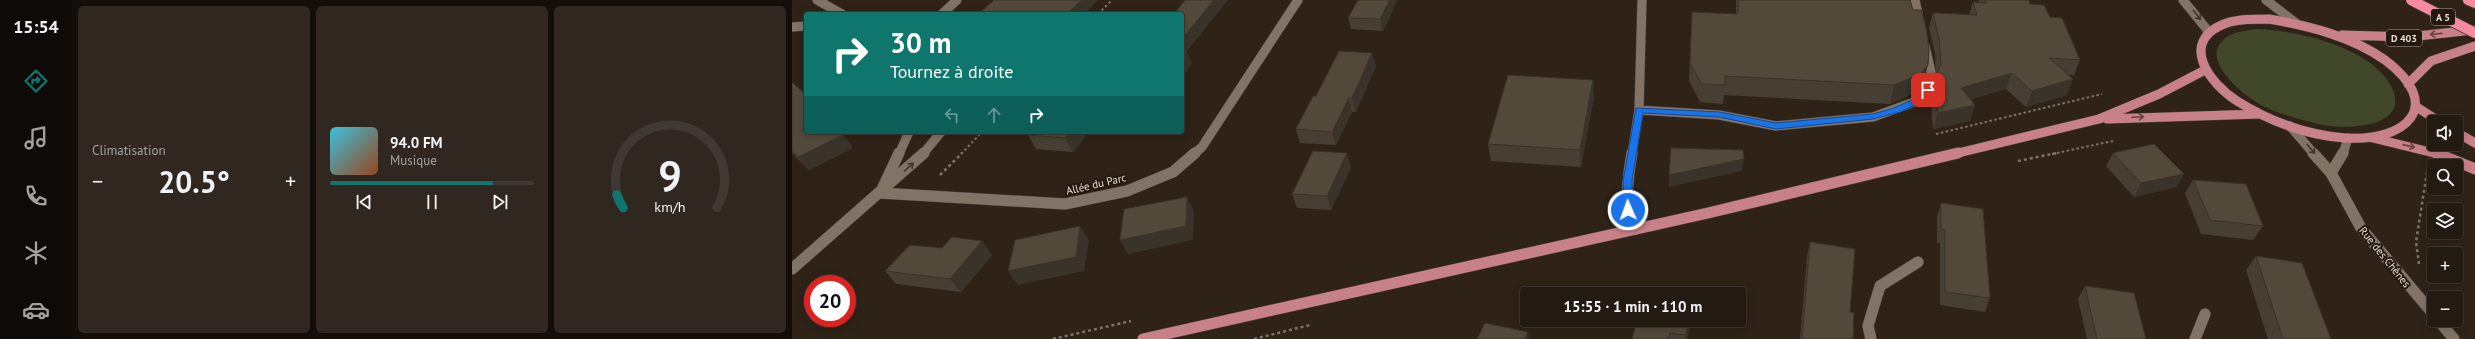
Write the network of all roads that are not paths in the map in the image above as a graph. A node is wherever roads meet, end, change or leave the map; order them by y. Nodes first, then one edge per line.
1 (817, 0) edge
2 (957, 0) edge
3 (1298, 0) edge
4 (1642, 0) edge
5 (1914, 0) edge
6 (2183, 0) edge
7 (2266, 0) edge
8 (2411, 0) edge
9 (2468, 0) edge
10 (2475, 3) edge
11 (838, 12) edge
12 (944, 12) edge
13 (2296, 23) junction
14 (804, 26) edge
15 (792, 27) edge
16 (2475, 30) edge
17 (2209, 32) junction
18 (2475, 33) edge
19 (2333, 34) junction
20 (2475, 46) edge
21 (2205, 70) junction
22 (2408, 84) junction
23 (2415, 106) junction
24 (1639, 110) junction
25 (2259, 114) junction
26 (2429, 115) edge
27 (2099, 119) junction
28 (2290, 126) junction
29 (908, 134) edge
30 (940, 134) edge
31 (2463, 136) edge
32 (2371, 137) junction
33 (2348, 138) junction
34 (2475, 143) edge
35 (2475, 169) edge
36 (2331, 173) junction
37 (880, 193) junction
38 (1636, 229) junction
39 (1918, 262) dead end
40 (792, 269) edge
41 (2427, 307) edge
42 (2205, 314) dead end
43 (2444, 327) edge
44 (1143, 339) edge
45 (1871, 339) edge
46 (2195, 339) edge
47 (2454, 339) edge

1 - 11 street
2 - 12 street
3 - 37 street, Allée du Parc
4 - 24 street
5 - 24 street
6 -> 17 street
7 - 13 street
8 - 18 highway, A 5, bridge
9 - 10 highway, A 5
13 - 17 main road
13 - 19 main road
14 - 15 street
16 -> 19 main road, D 403
17 - 21 main road
19 - 22 main road
20 - 22 main road
21 - 25 main road
21 - 27 main road
22 - 23 main road
23 - 26 main road
23 - 32 main road
24 - 38 street
27 -> 25 main road
25 - 28 main road
27 - 38 main road
28 - 33 main road
28 -> 36 street, Rue des Chênes
29 - 37 street
37 -> 30 street
31 - 34 main road
32 - 33 main road
32 -> 35 main road
33 - 36 street
36 - 41 street, Rue des Chênes
37 - 40 street
38 - 44 main road
39 - 45 street
42 - 46 street
43 - 47 street

